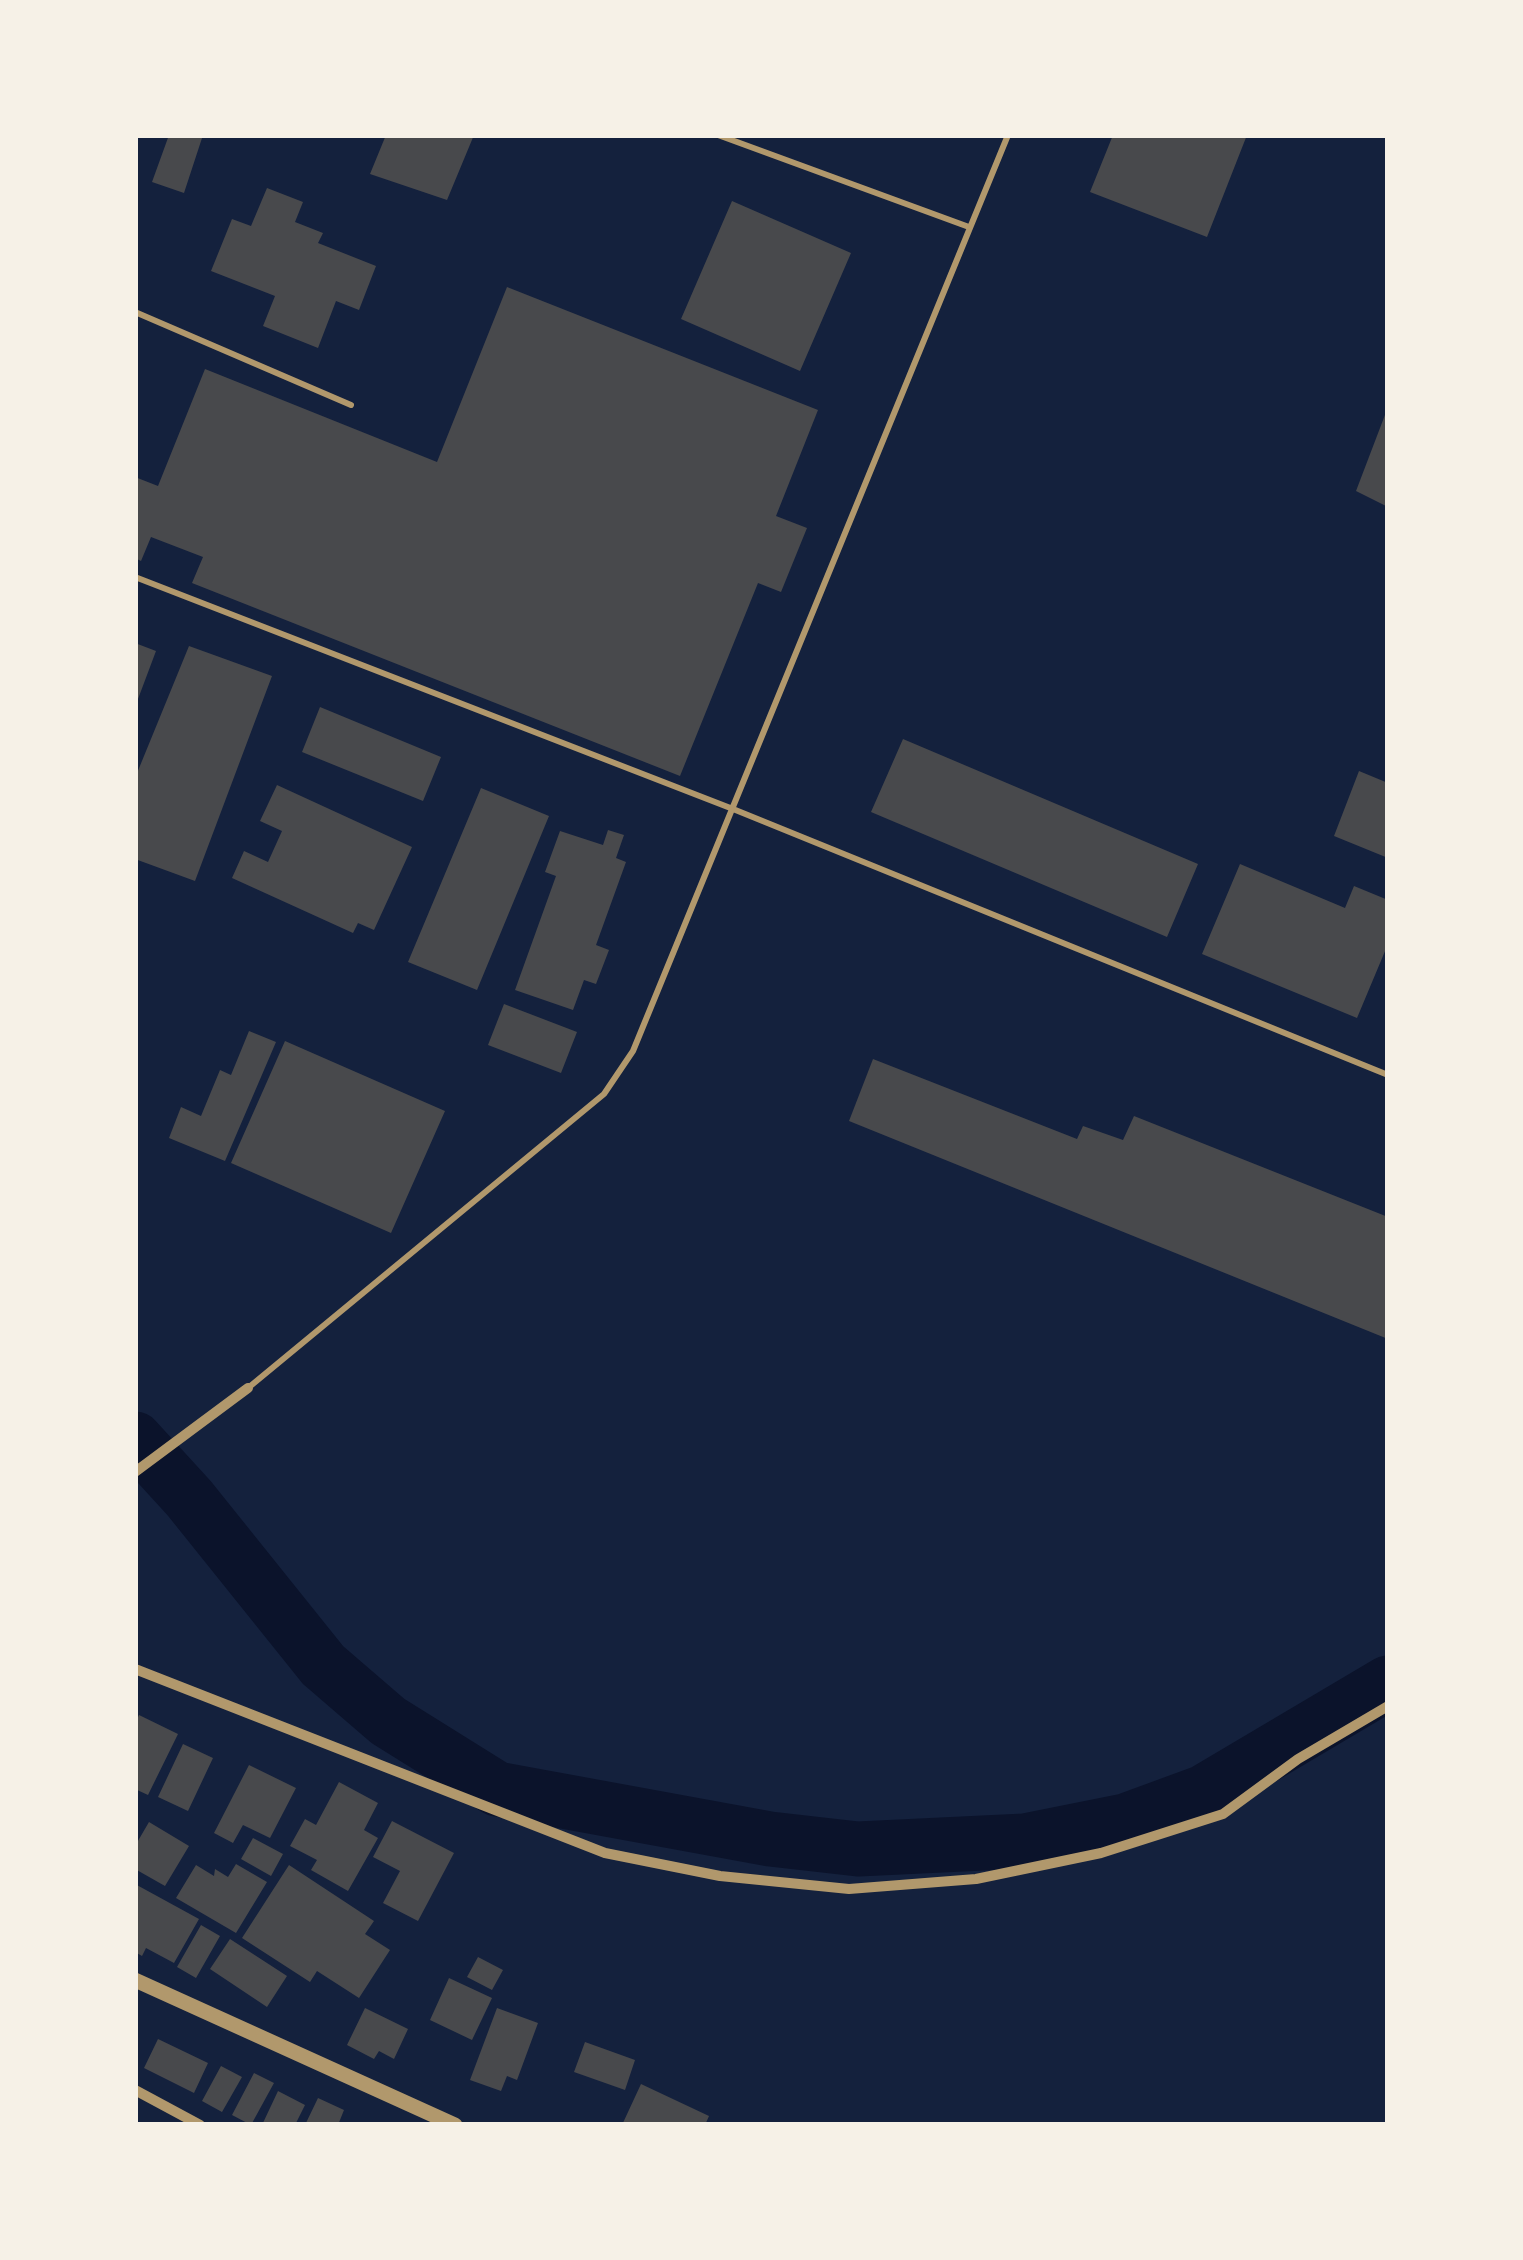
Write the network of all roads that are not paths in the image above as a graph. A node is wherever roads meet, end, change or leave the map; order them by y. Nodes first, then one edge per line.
1 (718, 135) edge
2 (1008, 135) edge
3 (969, 227) junction
4 (135, 312) edge
5 (351, 405) dead end
6 (135, 578) edge
7 (732, 809) junction
8 (1388, 1076) edge
9 (248, 1388) joint
10 (135, 1472) edge
11 (135, 1670) edge
12 (1388, 1706) edge
13 (135, 1980) edge
14 (135, 2090) edge
15 (200, 2125) edge
16 (455, 2125) edge

1 - 3 lane
2 - 3 lane
3 - 7 lane
4 - 5 lane
6 - 7 lane
7 - 8 lane
7 - 9 lane
9 - 10 street
11 - 12 street
13 - 16 street
14 - 15 street

